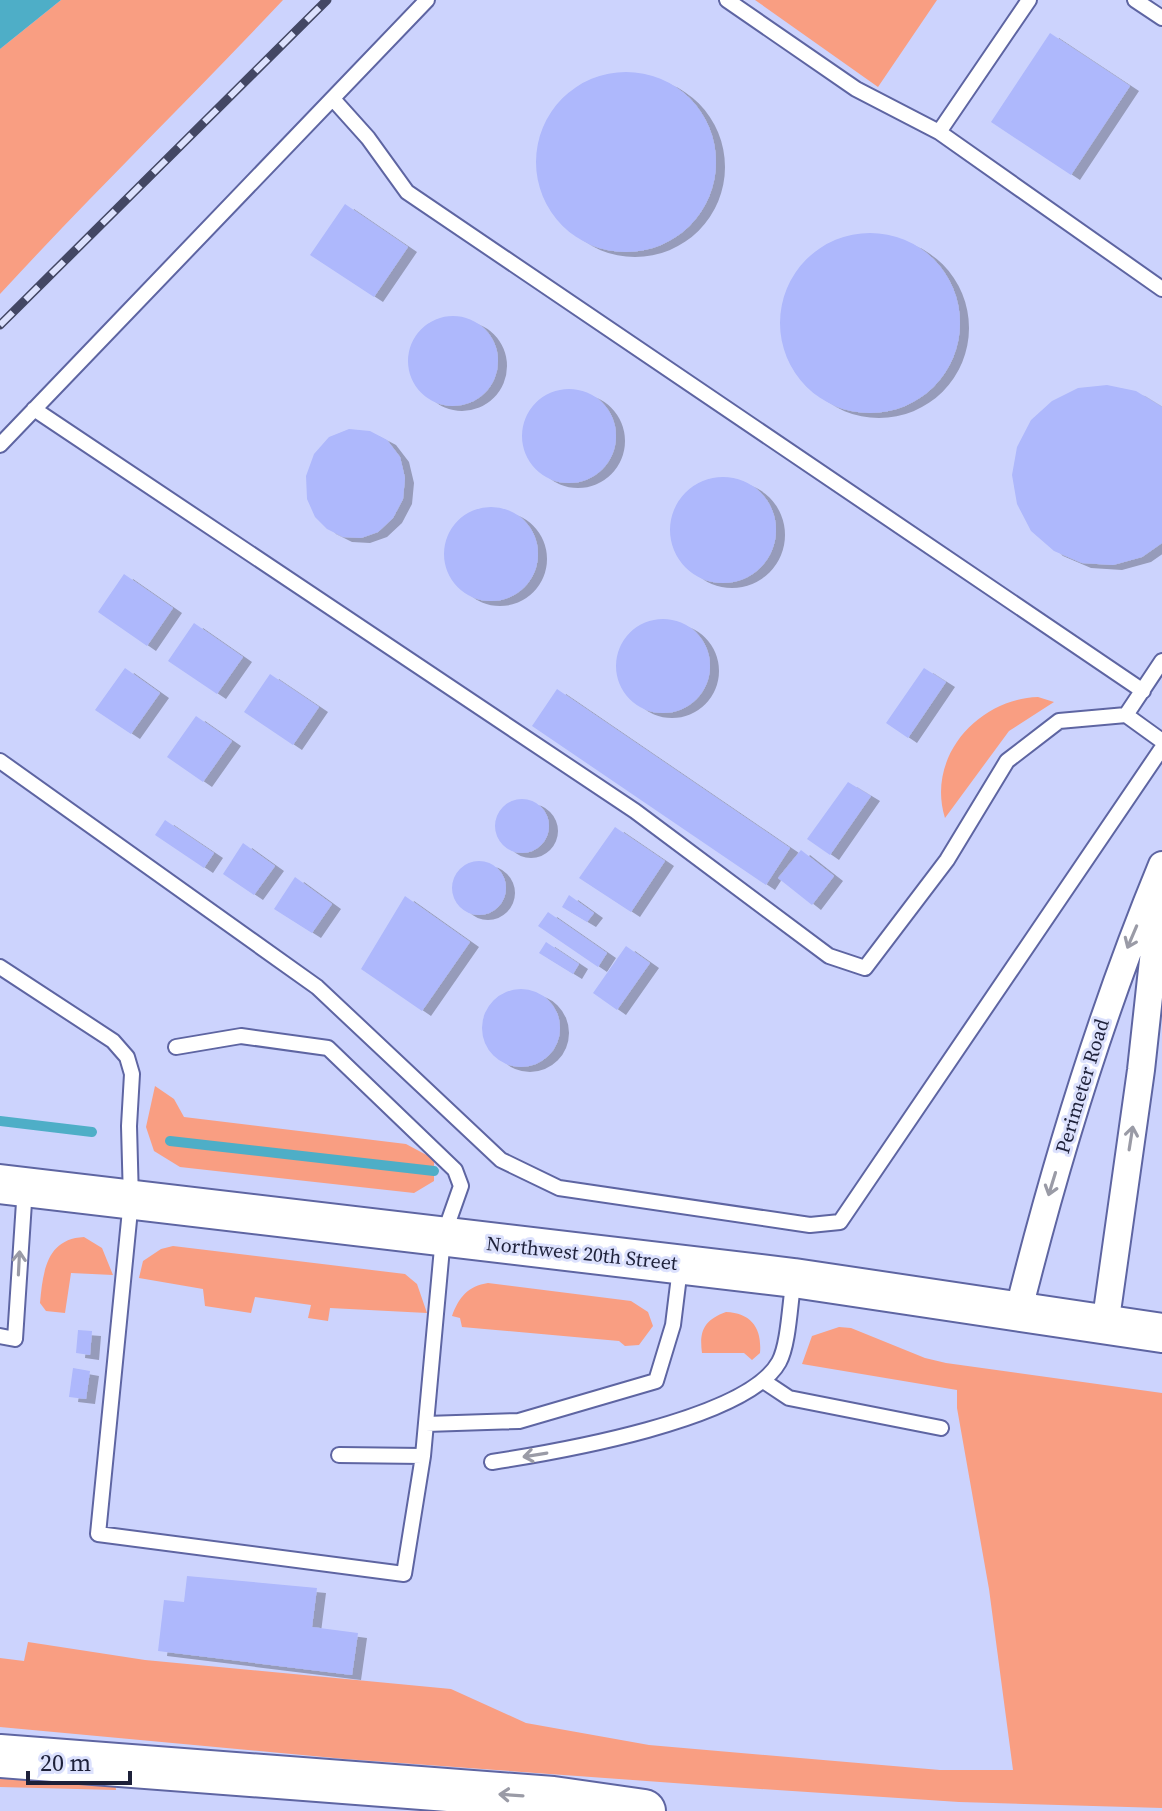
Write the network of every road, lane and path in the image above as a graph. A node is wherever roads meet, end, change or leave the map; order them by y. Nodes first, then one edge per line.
1 (427, 0) edge
2 (727, 0) edge
3 (1029, 0) edge
4 (1135, 0) edge
5 (1162, 18) edge
6 (333, 99) junction
7 (939, 132) junction
8 (1162, 289) edge
9 (34, 409) junction
10 (0, 445) edge
11 (1162, 661) edge
12 (1143, 691) junction
13 (1126, 715) junction
14 (1162, 741) edge
15 (1162, 748) edge
16 (0, 761) edge
17 (1162, 865) edge
18 (1162, 876) edge
19 (0, 967) edge
20 (176, 1047) dead end
21 (12, 1185) edge
22 (131, 1200) junction
23 (443, 1237) junction
24 (681, 1263) junction
25 (794, 1278) junction
26 (1018, 1313) junction
27 (1105, 1326) junction
28 (1162, 1333) edge
29 (0, 1336) edge
30 (765, 1382) junction
31 (426, 1424) junction
32 (941, 1428) dead end
33 (339, 1455) dead end
34 (423, 1456) junction
35 (492, 1462) dead end
36 (0, 1756) edge
37 (644, 1811) edge

1 - 6 lane
2 - 7 lane
3 - 7 lane
4 - 5 lane
6 - 9 lane
6 - 12 lane
7 - 8 lane
9 - 10 lane
9 - 13 lane
11 - 12 lane
12 - 13 lane
13 - 14 lane
15 - 16 lane
17 -> 26 street, Perimeter Road
27 -> 18 street
19 - 22 lane
20 - 23 lane
21 - 22 street, Northwest 20th Street
29 -> 21 lane
22 - 23 street, Northwest 20th Street
22 - 34 lane
23 - 24 street, Northwest 20th Street
23 - 31 lane
24 - 25 street, Northwest 20th Street
24 - 31 lane
25 - 26 street, Northwest 20th Street
25 - 30 lane
26 - 27 street, Northwest 20th Street
27 - 28 street, Northwest 20th Street
30 - 32 lane
30 -> 35 lane
31 - 34 lane
33 - 34 lane
37 -> 36 main road

